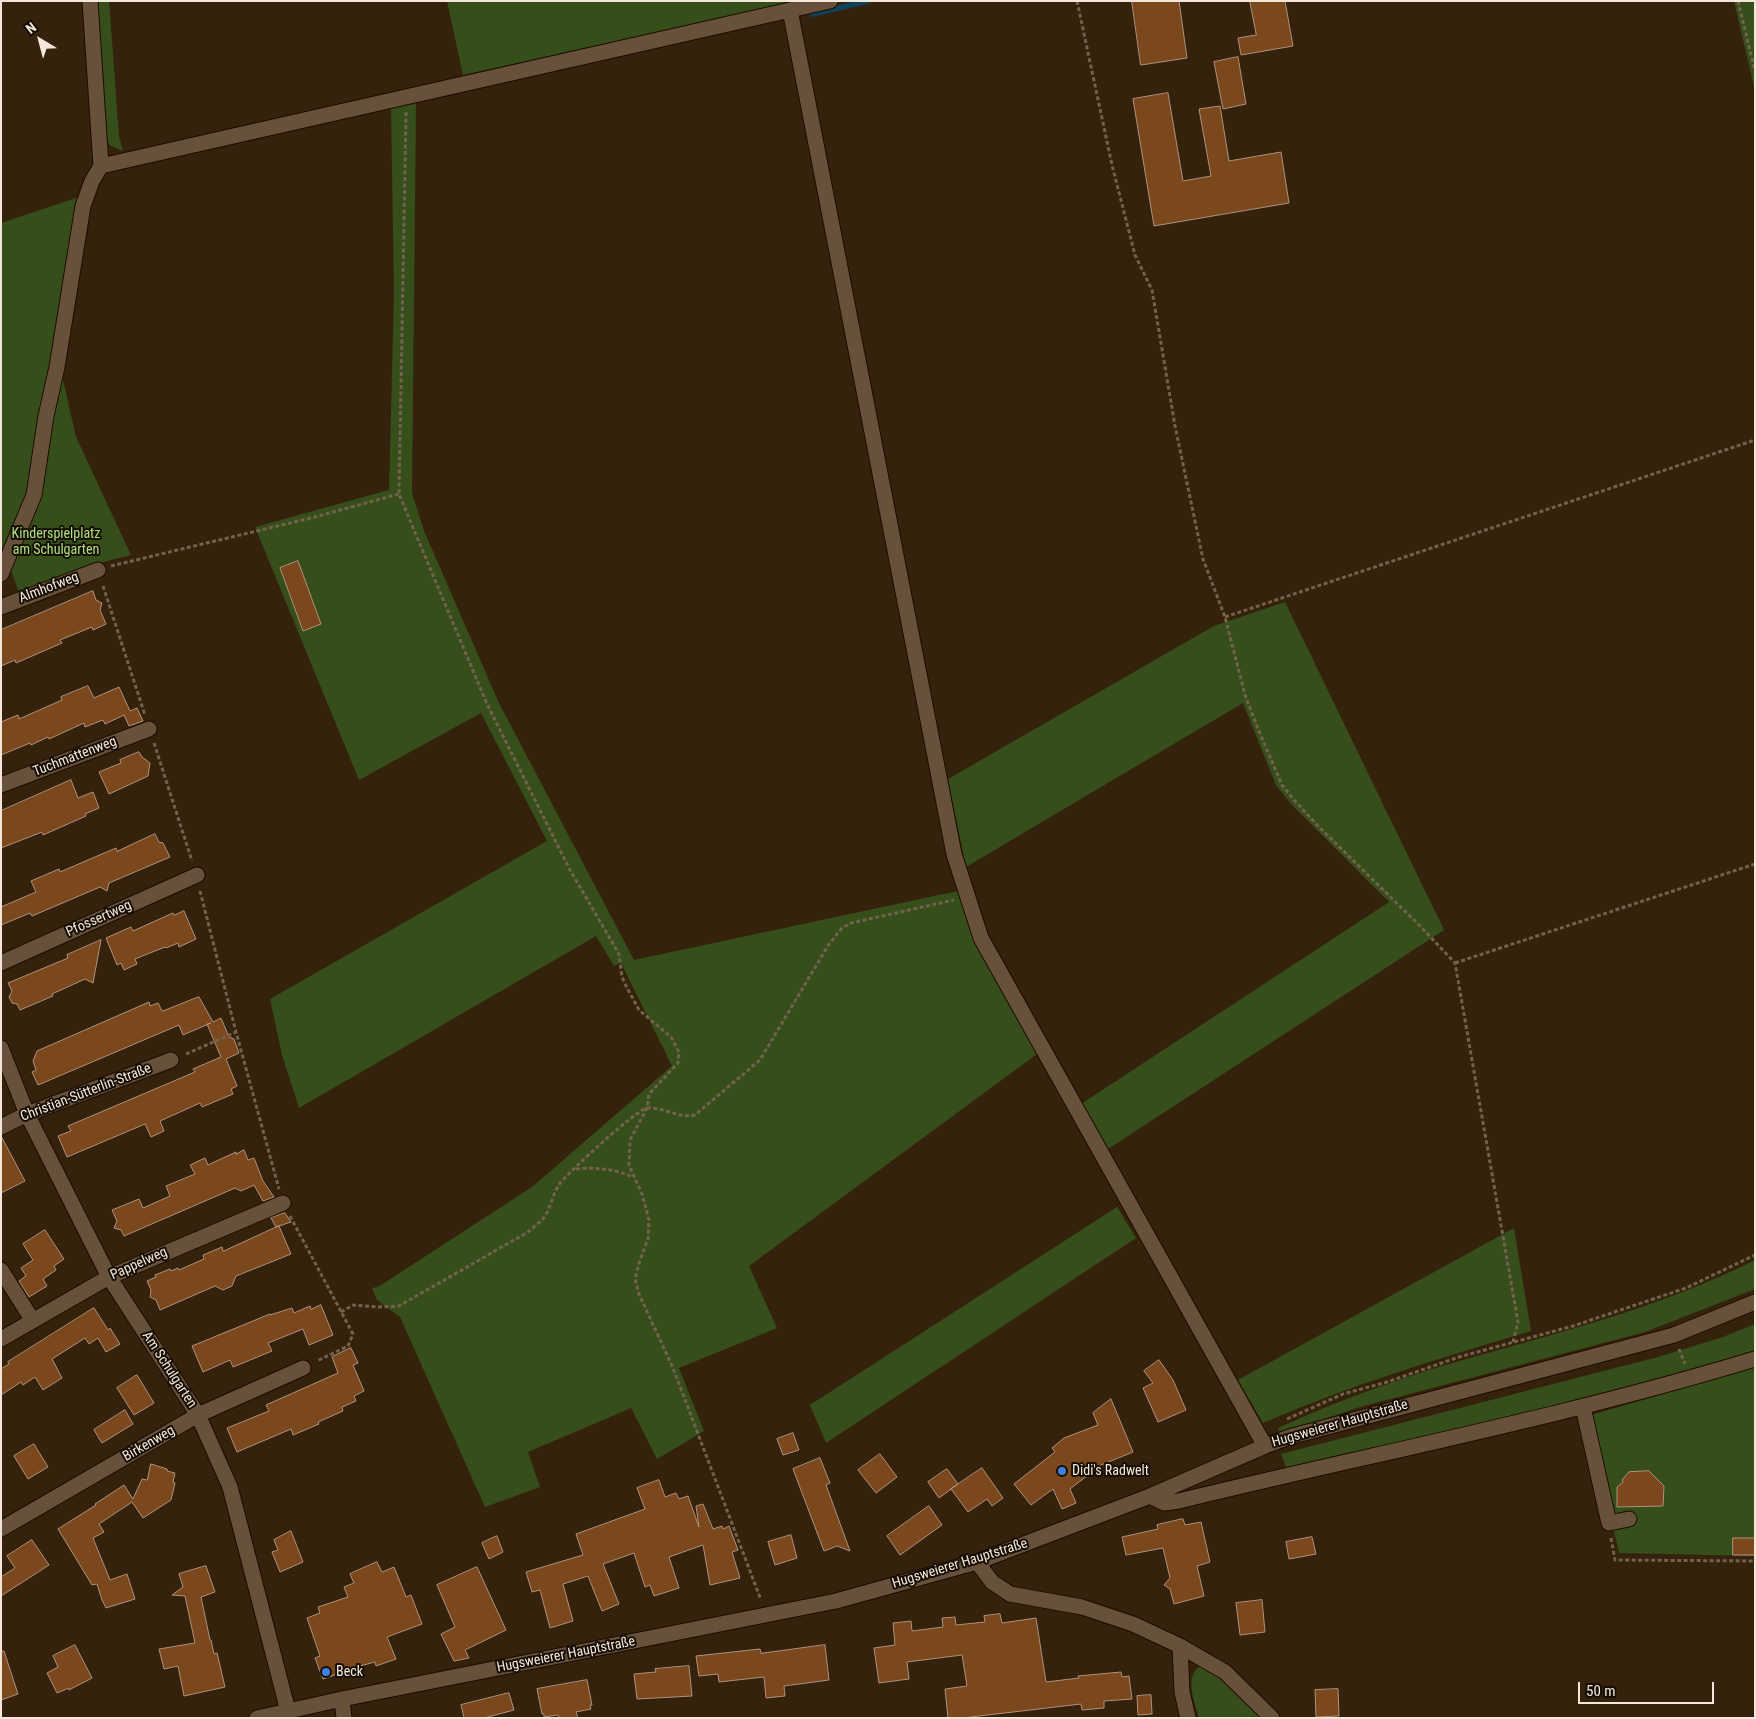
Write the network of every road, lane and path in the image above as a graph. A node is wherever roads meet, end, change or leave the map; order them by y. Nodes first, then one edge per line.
1 (90, 1) edge
2 (830, 1) edge
3 (1076, 1) edge
4 (1738, 1) edge
5 (790, 10) junction
6 (1755, 71) edge
7 (407, 96) junction
8 (101, 166) junction
9 (1755, 440) edge
10 (400, 494) junction
11 (98, 570) junction
12 (1, 574) edge
13 (1, 607) edge
14 (1225, 617) junction
15 (149, 729) junction
16 (1, 785) edge
17 (1755, 864) edge
18 (196, 875) junction
19 (967, 897) junction
20 (1, 963) edge
21 (1455, 963) junction
22 (236, 1032) junction
23 (1, 1048) edge
24 (171, 1060) joint
25 (647, 1108) junction
26 (27, 1114) junction
27 (1, 1127) edge
28 (575, 1169) junction
29 (634, 1178) junction
30 (283, 1203) junction
31 (1755, 1255) edge
32 (1, 1270) edge
33 (109, 1277) junction
34 (1755, 1302) edge
35 (341, 1312) junction
36 (33, 1321) junction
37 (1674, 1335) junction
38 (1, 1339) edge
39 (1513, 1342) junction
40 (1755, 1358) edge
41 (303, 1368) joint
42 (1690, 1378) junction
43 (1583, 1407) junction
44 (198, 1416) junction
45 (1261, 1440) junction
46 (1150, 1496) junction
47 (1629, 1519) dead end
48 (1609, 1523) junction
49 (1, 1529) edge
50 (977, 1562) junction
51 (1755, 1562) edge
52 (766, 1615) junction
53 (1180, 1646) junction
54 (342, 1699) junction
55 (288, 1711) junction
56 (257, 1718) edge
57 (344, 1718) edge
58 (1188, 1718) edge
59 (1272, 1718) edge

1 - 8 street
2 - 5 street
3 - 14 path
4 - 6 path
5 - 7 street
5 - 19 street
7 - 8 street
7 - 10 path
8 - 12 street
9 - 14 path
10 - 11 path
10 - 25 path
11 - 13 street, Almhofweg
11 - 15 path
14 - 21 path
15 - 16 street, Tuchmattenweg
15 - 18 path
17 - 21 path
18 - 20 street, Pfossertweg
18 - 22 path
19 - 25 path
19 - 45 street
21 - 39 path
22 - 24 path
22 - 30 path
23 - 26 street, Am Schulgarten
24 - 26 street, Christian-Sütterlin-Straße
25 - 28 path
25 - 29 path
26 - 27 street, Christian-Sütterlin-Straße
26 - 33 street, Am Schulgarten
28 - 29 path
28 - 35 path
29 - 52 path
30 - 33 street, Pappelweg
30 - 35 path
31 - 39 path
32 - 36 street
33 - 36 street, Pappelweg
33 - 44 street, Am Schulgarten
34 - 37 street, Hugsweierer Hauptstraße
35 - 41 path
36 - 38 street, Pappelweg
37 - 42 path
37 - 45 street, Hugsweierer Hauptstraße
39 - 45 path
40 - 42 street
41 - 44 street, Birkenweg
42 - 43 street
43 - 46 street
43 - 48 street
44 - 49 street, Birkenweg
44 - 55 street, Am Schulgarten
45 - 46 street, Hugsweierer Hauptstraße
46 - 50 street, Hugsweierer Hauptstraße
47 - 48 street
48 - 51 path
50 - 52 street, Hugsweierer Hauptstraße
50 - 53 street
52 - 54 street, Hugsweierer Hauptstraße
53 - 58 street
53 - 59 street
54 - 55 street, Hugsweierer Hauptstraße
54 - 57 street
55 - 56 street, Hugsweierer Hauptstraße

